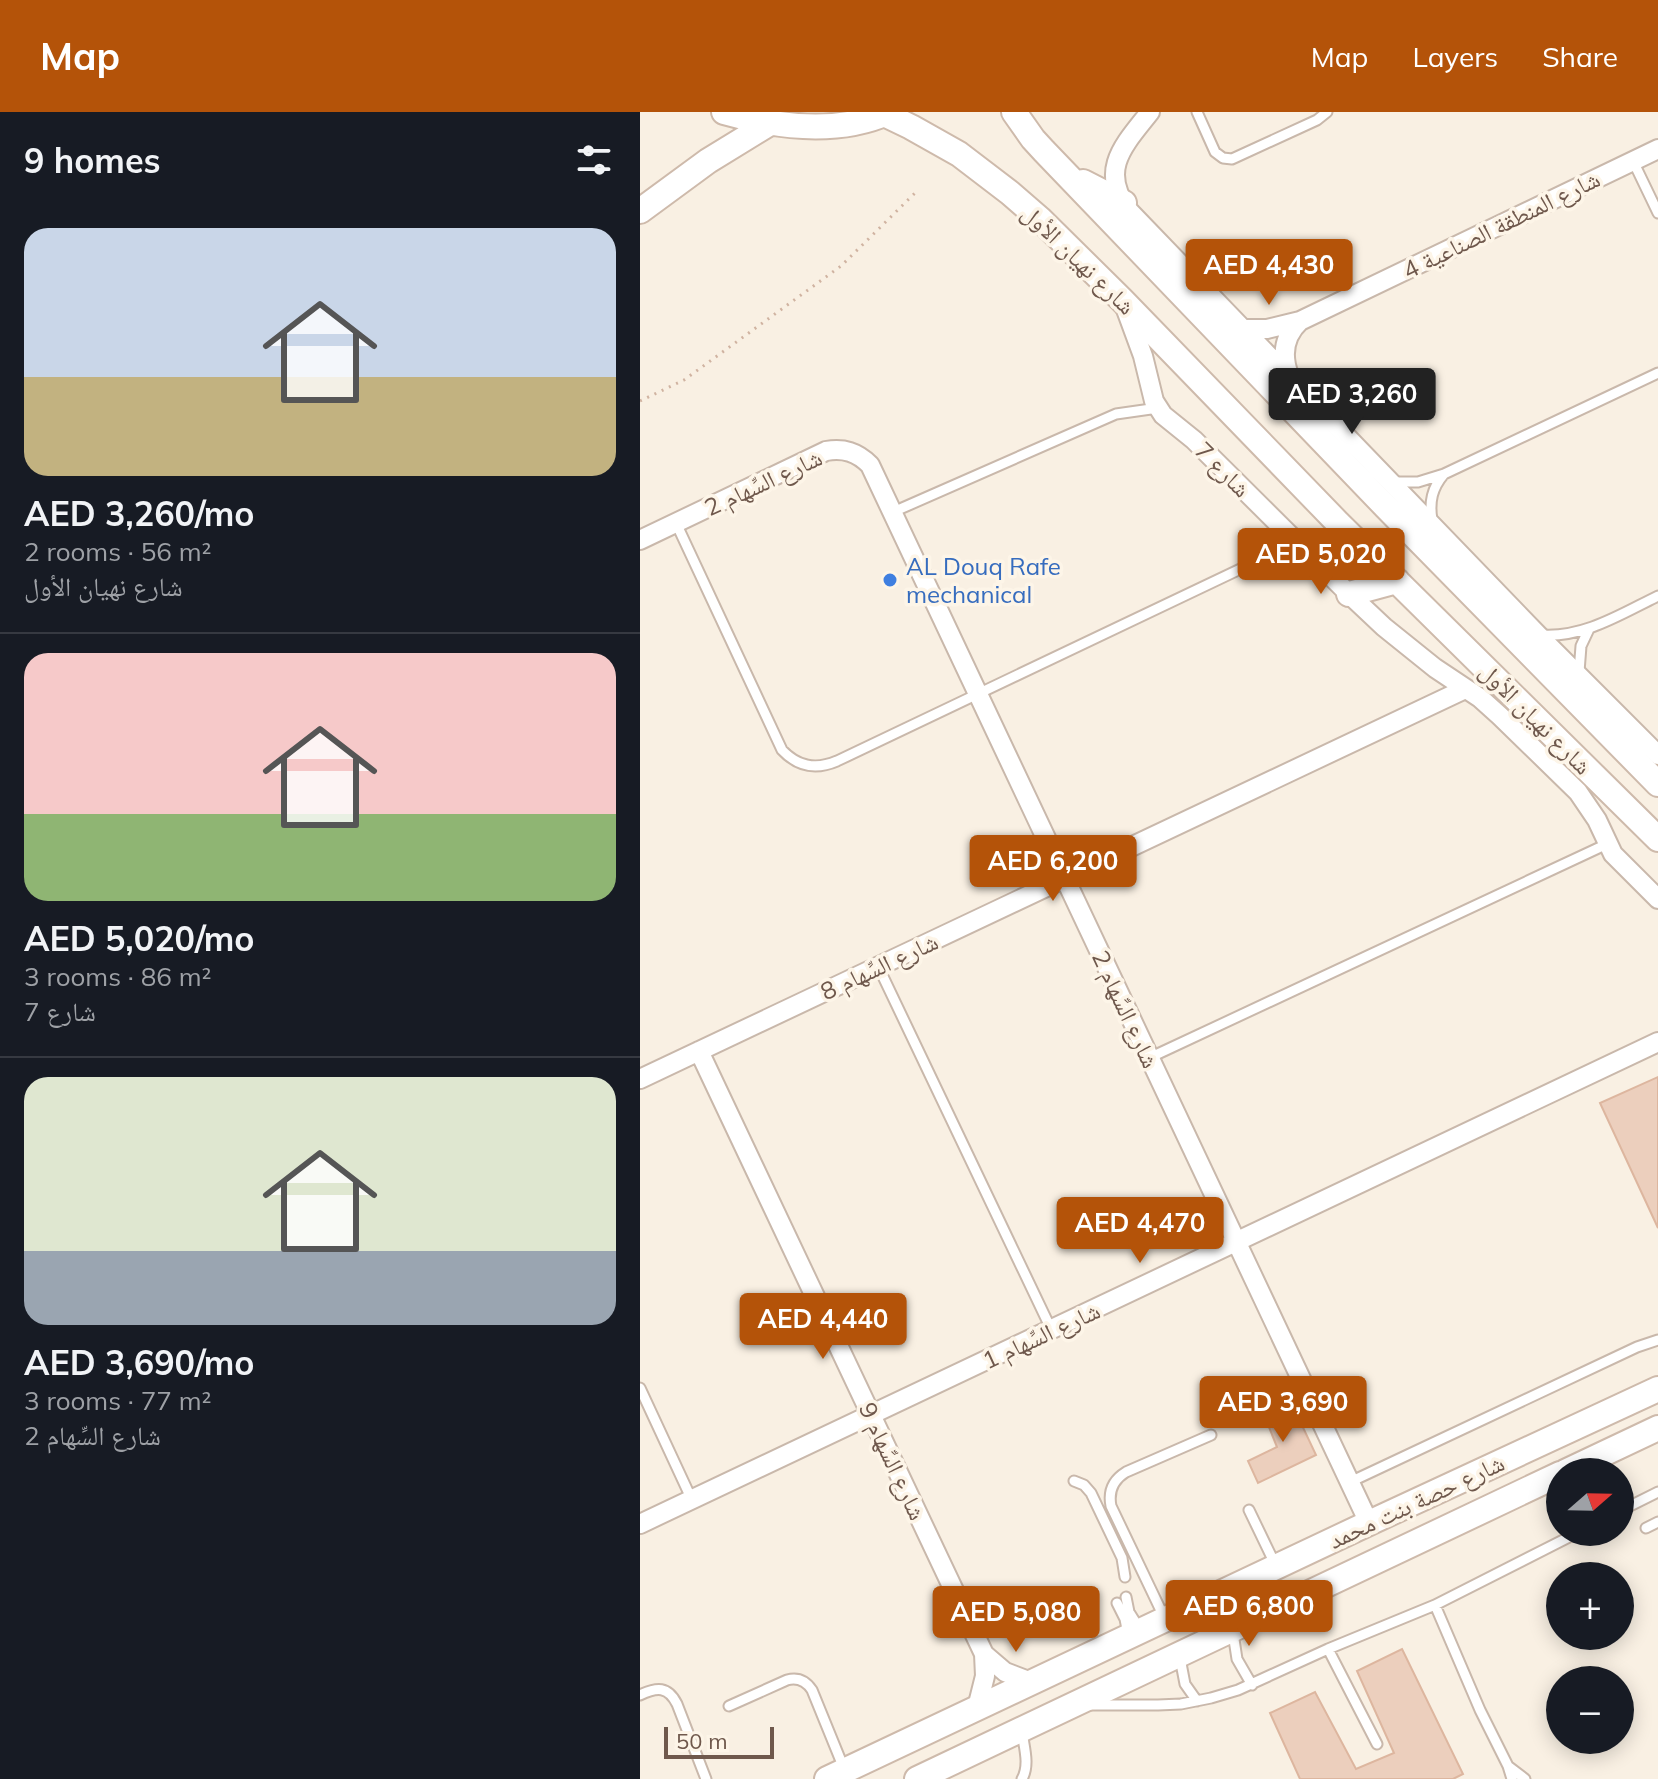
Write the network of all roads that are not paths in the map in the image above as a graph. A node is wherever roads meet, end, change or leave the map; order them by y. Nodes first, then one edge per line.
1 (724, 112) edge
2 (1014, 112) edge
3 (1150, 112) edge
4 (1197, 112) edge
5 (1327, 112) edge
6 (886, 113) edge
7 (770, 123) junction
8 (1658, 149) edge
9 (1633, 161) junction
10 (1064, 172) junction
11 (1124, 203) junction
12 (640, 211) edge
13 (1658, 213) edge
14 (1122, 300) junction
15 (1300, 321) junction
16 (1244, 329) junction
17 (1658, 373) edge
18 (1289, 375) junction
19 (1158, 408) junction
20 (1444, 474) junction
21 (1391, 482) junction
22 (893, 512) junction
23 (676, 523) junction
24 (1435, 527) junction
25 (640, 540) edge
26 (1297, 542) junction
27 (1397, 581) junction
28 (1349, 594) junction
29 (1658, 596) edge
30 (1589, 629) junction
31 (1538, 635) junction
32 (1579, 675) junction
33 (1465, 689) junction
34 (978, 694) junction
35 (1658, 755) edge
36 (1658, 784) edge
37 (1658, 839) edge
38 (1607, 844) junction
39 (1065, 878) junction
40 (1658, 899) edge
41 (878, 966) junction
42 (1658, 1042) edge
43 (699, 1051) junction
44 (1149, 1058) junction
45 (640, 1079) edge
46 (1236, 1242) junction
47 (1052, 1331) junction
48 (1658, 1340) edge
49 (640, 1388) edge
50 (1658, 1389) edge
51 (871, 1415) junction
52 (1658, 1428) edge
53 (1211, 1435) dead end
54 (1594, 1458) edge
55 (1074, 1481) dead end
56 (1546, 1481) edge
57 (1350, 1482) junction
58 (1658, 1492) edge
59 (692, 1500) junction
60 (1634, 1504) edge
61 (1249, 1510) dead end
62 (1658, 1522) edge
63 (1369, 1523) junction
64 (640, 1524) edge
65 (1646, 1528) dead end
66 (1551, 1546) edge
67 (1276, 1567) junction
68 (1125, 1577) dead end
69 (1122, 1600) dead end
70 (1435, 1605) junction
71 (1165, 1619) junction
72 (1232, 1629) junction
73 (1135, 1633) junction
74 (1328, 1649) junction
75 (984, 1654) junction
76 (1180, 1655) junction
77 (1031, 1682) junction
78 (1252, 1685) junction
79 (640, 1695) edge
80 (1197, 1701) junction
81 (1072, 1705) junction
82 (729, 1706) dead end
83 (977, 1708) junction
84 (1022, 1730) junction
85 (1377, 1744) dead end
86 (1508, 1766) junction
87 (836, 1775) edge
88 (1025, 1777) edge
89 (706, 1779) edge
90 (917, 1779) edge
91 (1512, 1779) edge
92 (1525, 1779) edge

1 - 7 main road
2 - 10 main road, شارع نهيان الأول
3 - 11 street
4 - 5 lane
6 - 7 main road
6 - 14 main road, شارع نهيان الأول
7 - 12 main road
8 - 9 street, شارع المنطقة الصناعية 4
9 - 13 lane
9 - 15 street, شارع المنطقة الصناعية 4
10 - 11 main road
10 - 36 main road, شارع نهيان الأول
11 - 16 street
14 - 19 street
14 - 27 main road, شارع نهيان الأول
15 - 16 street, شارع المنطقة الصناعية 4
15 - 18 street
16 - 18 street
17 - 20 lane
18 - 21 street
19 - 22 lane
19 - 26 street, شارع 7
20 - 21 lane
20 - 24 lane
21 - 24 street
22 - 23 street, شارع السِّهام 2
22 - 34 street, شارع السِّهام 2
23 - 25 street, شارع السِّهام 2
23 - 34 lane
24 - 31 street
26 - 28 street, شارع 7
26 - 34 lane
27 - 28 main road
27 - 37 main road, شارع نهيان الأول
28 - 33 street, شارع 7
29 - 30 lane
30 - 31 lane
30 - 32 lane
31 - 32 street
32 - 35 street
33 - 38 street, شارع 7
33 - 39 street, شارع السِّهام 8
34 - 39 street, شارع السِّهام 2
38 - 40 street, شارع 7
38 - 44 lane
39 - 41 street, شارع السِّهام 8
39 - 44 street, شارع السِّهام 2
41 - 43 street, شارع السِّهام 8
41 - 47 lane
42 - 46 street, شارع السِّهام 1
43 - 45 street, شارع السِّهام 8
43 - 51 street, شارع السِّهام 9
44 - 46 street, شارع السِّهام 2
46 - 47 street, شارع السِّهام 1
46 - 57 street, شارع السِّهام 2
47 - 51 street, شارع السِّهام 1
48 - 57 lane
49 - 59 lane
50 - 63 main road, شارع حصة بنت محمد
51 - 59 street, شارع السِّهام 1
51 - 75 street, شارع السِّهام 9
52 - 54 main road, شارع حصة بنت محمد
53 - 71 lane
55 - 68 lane
56 - 72 main road, شارع حصة بنت محمد
57 - 63 street, شارع السِّهام 2
58 - 60 lane
59 - 64 street, شارع السِّهام 1
61 - 67 lane
62 - 65 lane
63 - 67 main road, شارع حصة بنت محمد
66 - 70 lane
67 - 71 main road, شارع حصة بنت محمد
69 - 73 lane
70 - 74 lane
70 - 86 lane
71 - 73 main road, شارع حصة بنت محمد
72 - 76 main road, شارع حصة بنت محمد
72 - 78 lane
73 - 77 main road, شارع حصة بنت محمد
74 - 78 lane
74 - 85 lane
75 - 77 street
75 - 83 street
76 - 80 lane
76 - 81 main road, شارع حصة بنت محمد
77 - 83 main road, شارع حصة بنت محمد
78 - 80 lane
79 - 89 lane
80 - 81 lane
81 - 84 main road, شارع حصة بنت محمد
82 - 87 lane
83 - 87 main road, شارع حصة بنت محمد
84 - 88 lane
84 - 90 main road, شارع حصة بنت محمد
86 - 91 lane
86 - 92 lane

